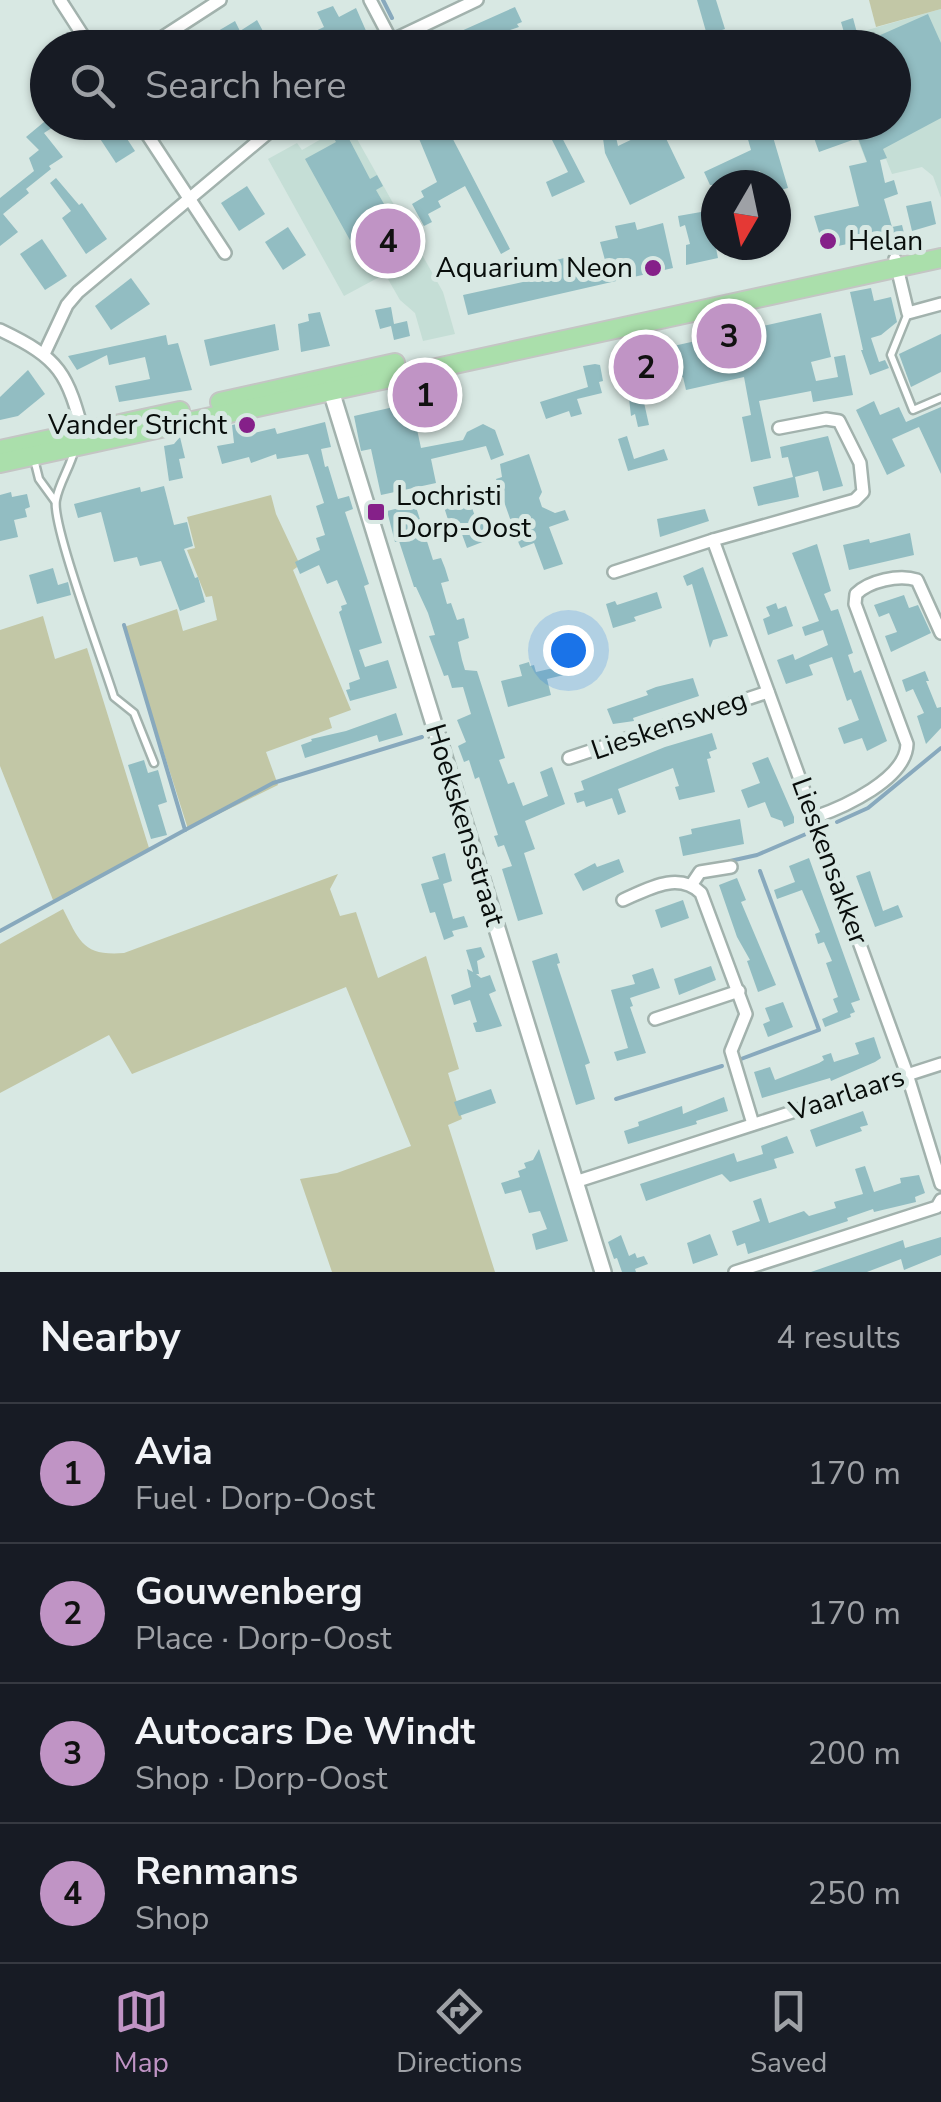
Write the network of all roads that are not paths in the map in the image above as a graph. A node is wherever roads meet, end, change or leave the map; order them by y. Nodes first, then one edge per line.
1 (60, 0) edge
2 (220, 0) edge
3 (370, 0) edge
4 (477, 0) edge
5 (79, 30) edge
6 (174, 30) edge
7 (386, 30) edge
8 (412, 30) edge
9 (150, 140) edge
10 (261, 140) edge
11 (190, 202) junction
12 (941, 249) edge
13 (225, 253) dead end
14 (941, 258) edge
15 (896, 264) junction
16 (941, 304) edge
17 (908, 312) junction
18 (0, 330) edge
19 (44, 354) junction
20 (443, 361) junction
21 (390, 376) junction
22 (329, 384) junction
23 (941, 398) edge
24 (779, 428) dead end
25 (82, 441) junction
26 (0, 450) edge
27 (32, 450) junction
28 (0, 463) edge
29 (55, 502) junction
30 (713, 540) junction
31 (614, 572) dead end
32 (941, 633) edge
33 (768, 692) junction
34 (569, 758) dead end
35 (154, 763) dead end
36 (815, 817) junction
37 (731, 867) dead end
38 (692, 884) junction
39 (623, 900) dead end
40 (739, 992) junction
41 (655, 1019) dead end
42 (941, 1064) edge
43 (907, 1074) junction
44 (753, 1124) junction
45 (575, 1182) junction
46 (941, 1184) edge
47 (941, 1200) edge
48 (603, 1272) edge
49 (736, 1272) edge

1 - 5 street
2 - 6 street
3 - 7 street
4 - 8 street
9 - 11 street
10 - 11 street
11 - 13 street
11 - 19 street
12 - 15 main road
14 - 15 main road
15 - 17 street
15 - 20 main road
16 - 17 street
17 - 23 lane
18 - 19 street
19 - 25 street
20 - 21 main road
20 - 21 lane
20 - 22 main road
21 - 22 main road
22 - 25 main road
22 - 45 street, Hoekskensstraat
24 - 30 street
25 - 27 main road
25 - 29 lane
26 - 27 main road
27 - 28 main road
27 - 29 lane
29 - 35 lane
30 - 31 street
30 - 33 street, Lieskensakker
32 - 36 street
33 - 34 street, Lieskensweg
33 - 36 street, Lieskensakker
36 - 43 street, Lieskensakker
37 - 38 street
38 - 39 street
38 - 40 street, Vaarlaars
40 - 41 street
40 - 44 street, Vaarlaars
42 - 43 street, Vaarlaars
43 - 44 street, Vaarlaars
43 - 46 street, Lieskensakker
44 - 45 street, Vaarlaars
45 - 48 street, Hoekskensstraat
47 - 49 street

